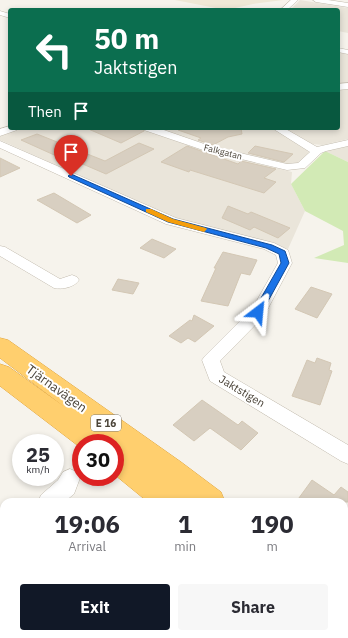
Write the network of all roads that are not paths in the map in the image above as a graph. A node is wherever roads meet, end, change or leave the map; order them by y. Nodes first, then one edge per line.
1 (295, 0) edge
2 (316, 0) edge
3 (348, 5) edge
4 (285, 8) edge
5 (154, 130) edge
6 (280, 130) edge
7 (348, 143) edge
8 (0, 144) edge
9 (317, 151) junction
10 (0, 250) edge
11 (72, 280) dead end
12 (0, 346) edge
13 (0, 373) edge
14 (82, 434) edge
15 (348, 455) edge
16 (124, 465) edge
17 (70, 478) dead end
18 (54, 498) edge
19 (166, 498) edge
20 (205, 498) edge

1 - 4 street
2 - 3 street
5 - 9 street, Falkgatan
6 - 9 street
7 - 9 street
8 - 15 street, Jaktstigen
10 - 11 street
12 - 20 highway, Tjärnavägen / E 16
13 - 14 highway, Tjärnavägen / E 16
16 - 19 highway
17 - 18 street

